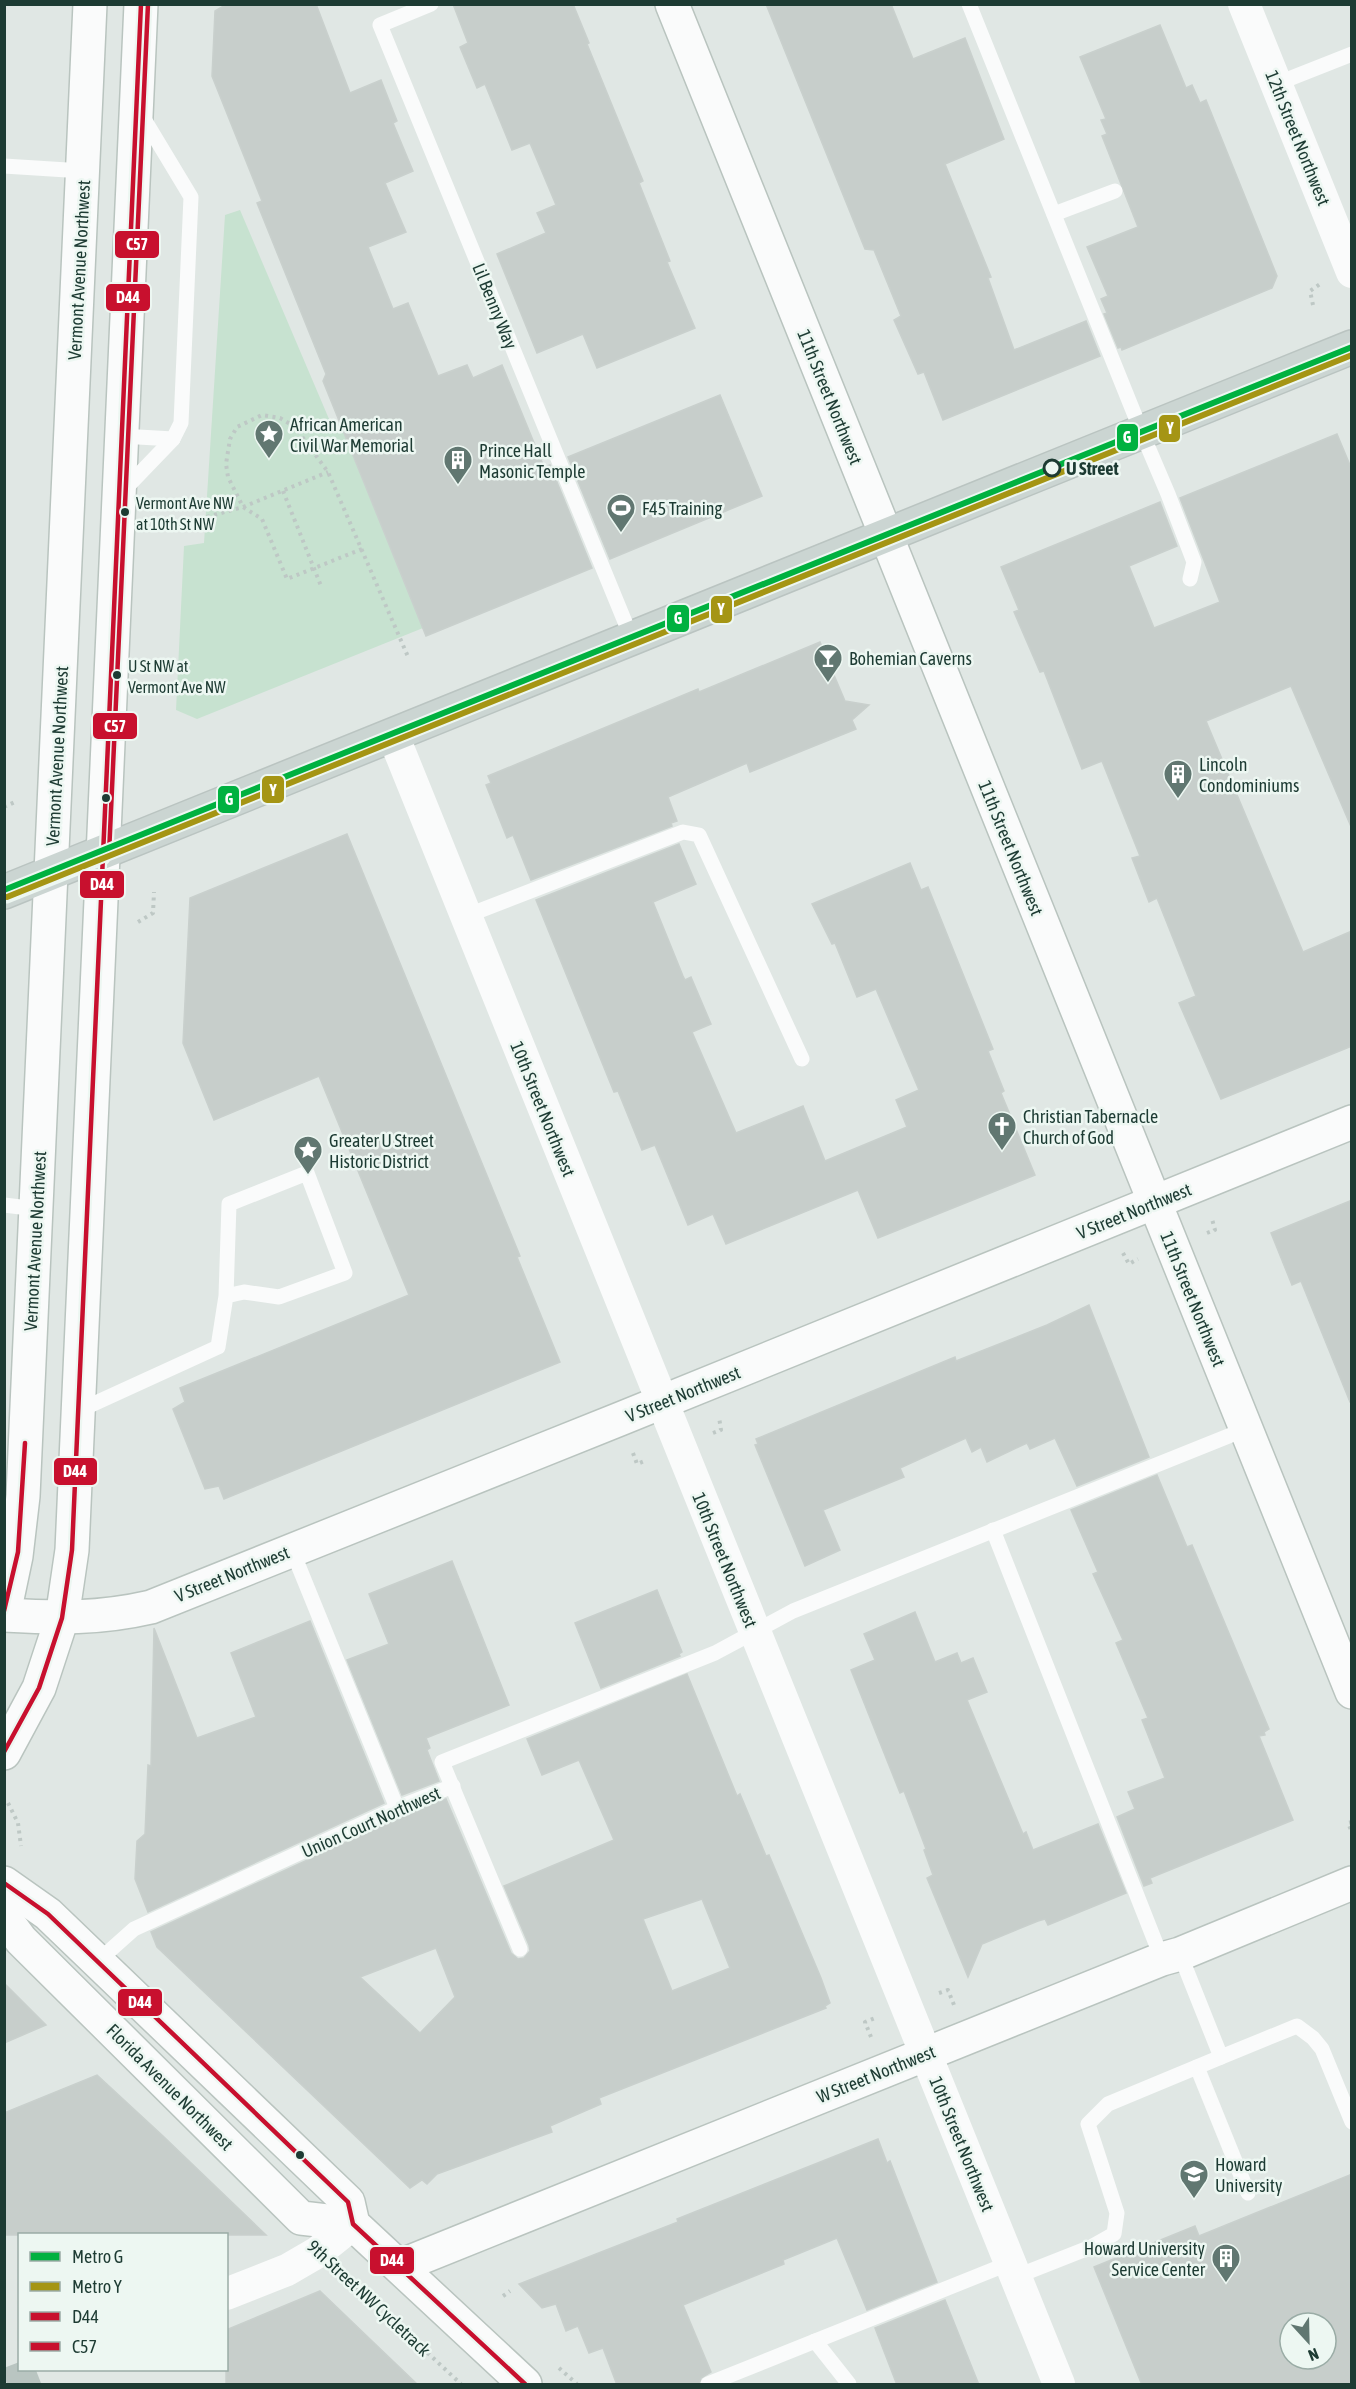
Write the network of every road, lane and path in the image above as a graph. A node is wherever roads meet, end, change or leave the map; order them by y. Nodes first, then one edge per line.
1 (90, 4) edge
2 (141, 4) edge
3 (431, 4) edge
4 (672, 4) edge
5 (969, 4) edge
6 (1244, 4) edge
7 (1352, 54) edge
8 (1276, 84) junction
9 (136, 105) junction
10 (4, 166) edge
11 (83, 171) junction
12 (1115, 191) dead end
13 (1054, 214) junction
14 (1337, 277) edge
15 (1313, 305) dead end
16 (1352, 347) edge
17 (1142, 433) junction
18 (71, 434) junction
19 (121, 436) junction
20 (173, 439) junction
21 (328, 472) junction
22 (283, 491) junction
23 (118, 495) junction
24 (243, 507) junction
25 (178, 525) dead end
26 (886, 536) junction
27 (362, 549) junction
28 (314, 569) junction
29 (1190, 579) dead end
30 (321, 586) dead end
31 (632, 639) junction
32 (409, 659) dead end
33 (393, 735) junction
34 (20, 800) dead end
35 (4, 807) edge
36 (102, 853) junction
37 (52, 873) junction
38 (4, 892) edge
39 (154, 892) dead end
40 (466, 916) junction
41 (136, 923) dead end
42 (802, 1059) dead end
43 (1352, 1122) edge
44 (1154, 1203) junction
45 (4, 1205) edge
46 (37, 1209) junction
47 (1211, 1215) dead end
48 (1201, 1235) dead end
49 (1122, 1252) dead end
50 (1142, 1258) dead end
51 (226, 1296) junction
52 (661, 1402) junction
53 (78, 1411) junction
54 (718, 1413) dead end
55 (1246, 1429) junction
56 (709, 1435) dead end
57 (631, 1449) dead end
58 (653, 1457) dead end
59 (993, 1530) junction
60 (292, 1550) junction
61 (4, 1614) edge
62 (62, 1618) junction
63 (754, 1632) junction
64 (1352, 1692) edge
65 (4, 1753) edge
66 (453, 1786) junction
67 (8, 1803) dead end
68 (397, 1808) junction
69 (1352, 1822) edge
70 (1352, 1832) edge
71 (21, 1846) dead end
72 (4, 1883) edge
73 (1352, 1883) edge
74 (4, 1917) edge
75 (520, 1949) dead end
76 (1171, 1957) junction
77 (97, 1962) junction
78 (932, 1996) dead end
79 (954, 2006) dead end
80 (879, 2016) dead end
81 (871, 2037) dead end
82 (925, 2054) junction
83 (1221, 2057) junction
84 (1197, 2067) junction
85 (1352, 2122) edge
86 (1248, 2193) dead end
87 (353, 2224) junction
88 (318, 2252) junction
89 (400, 2266) junction
90 (1013, 2270) junction
91 (510, 2291) dead end
92 (228, 2294) edge
93 (503, 2296) dead end
94 (814, 2341) junction
95 (461, 2385) edge
96 (525, 2385) edge
97 (708, 2385) edge
98 (849, 2385) edge
99 (1059, 2385) edge

1 - 11 street, Vermont Avenue Northwest
2 - 9 street
3 - 31 lane, Lil Benny Way
4 - 26 street, 11th Street Northwest
5 - 13 lane
6 - 8 street, 12th Street Northwest
7 - 8 lane
8 - 14 street, 12th Street Northwest
9 - 19 street
9 - 20 lane
10 - 11 lane
11 - 18 street, Vermont Avenue Northwest
12 - 13 lane
13 - 17 lane
14 - 15 path
16 - 17 main road
17 - 26 main road
17 - 29 lane
18 - 19 street
18 - 37 street, Vermont Avenue Northwest
19 - 20 lane
19 - 23 street
20 - 23 lane
21 - 22 path
21 - 24 path
21 - 27 path
22 - 24 path
22 - 28 path
23 - 36 street
24 - 25 path
24 - 28 path
26 - 31 main road
26 - 44 street, 11th Street Northwest
27 - 28 path
27 - 32 path
28 - 30 path
31 - 33 main road
33 - 36 main road
33 - 40 street, 10th Street Northwest
34 - 35 path
36 - 37 main road
36 - 53 street
37 - 38 main road
37 - 46 street, Vermont Avenue Northwest
39 - 41 path
40 - 42 lane
40 - 52 street, 10th Street Northwest
43 - 44 street, V Street Northwest
44 - 52 street, V Street Northwest
44 - 55 street, 11th Street Northwest
45 - 46 lane
46 - 61 street, Vermont Avenue Northwest
47 - 48 path
49 - 50 path
51 - 51 lane
51 - 53 lane
52 - 60 street, V Street Northwest
52 - 63 street, 10th Street Northwest
53 - 62 street
54 - 56 path
55 - 59 lane
55 - 64 street, 11th Street Northwest
57 - 58 path
59 - 63 lane
59 - 76 lane
60 - 62 street, V Street Northwest
60 - 68 lane
61 - 62 street, V Street Northwest
62 - 65 street
63 - 66 lane, Union Court Northwest
63 - 82 street, 10th Street Northwest
66 - 68 lane, Union Court Northwest
66 - 75 lane
67 - 71 path
68 - 77 lane, Union Court Northwest
69 - 70 path
72 - 77 street
73 - 76 street, W Street Northwest
74 - 87 street, Florida Avenue Northwest
76 - 82 street, W Street Northwest
76 - 83 lane
77 - 87 street
78 - 79 path
80 - 81 path
82 - 89 street, W Street Northwest
82 - 90 street, 10th Street Northwest
83 - 84 lane
83 - 85 lane
84 - 86 lane
84 - 90 lane
87 - 88 street
87 - 89 street
88 - 92 street
88 - 95 path, 9th Street NW Cycletrack
89 - 96 street
90 - 94 lane
90 - 99 street, 10th Street Northwest
91 - 93 path
94 - 97 lane
94 - 98 lane

